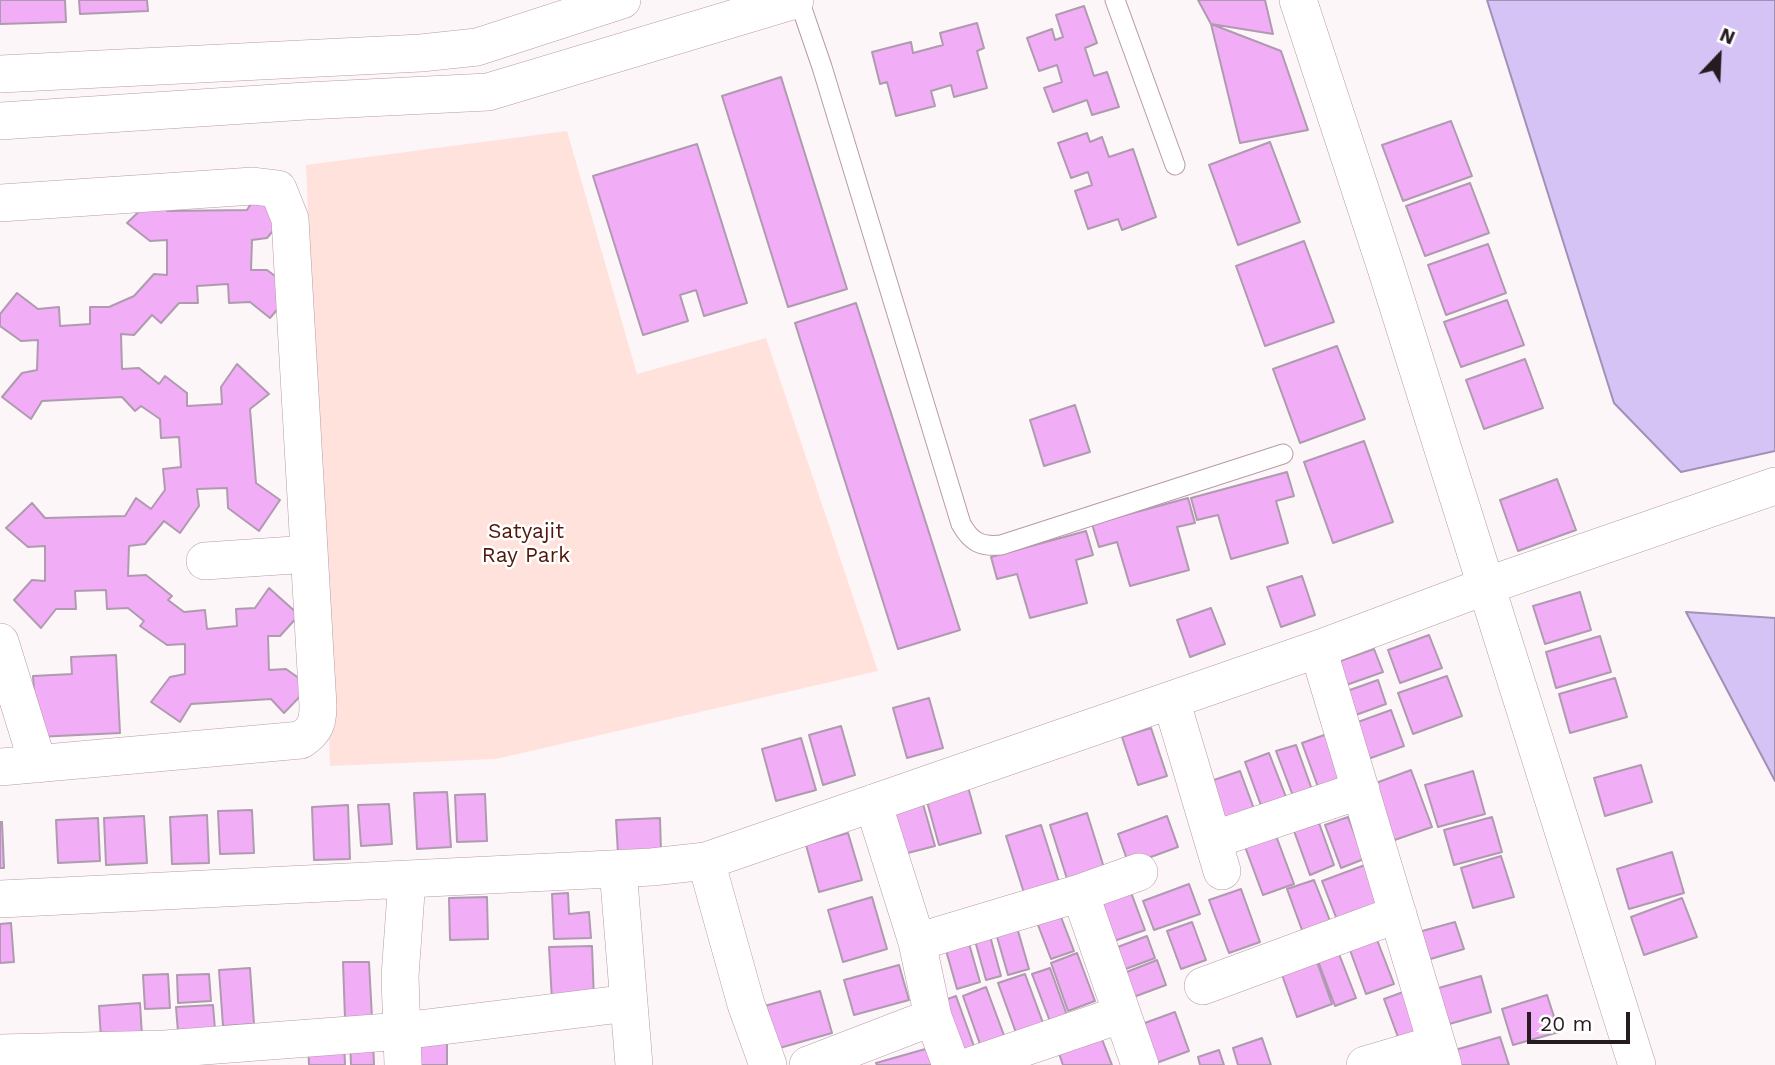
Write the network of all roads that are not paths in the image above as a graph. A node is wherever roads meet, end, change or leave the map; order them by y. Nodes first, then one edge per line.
1 (622, 0) edge
2 (797, 0) edge
3 (1115, 0) edge
4 (1298, 0) edge
5 (303, 59) junction
6 (0, 74) edge
7 (306, 101) junction
8 (0, 121) edge
9 (1175, 165) dead end
10 (0, 203) edge
11 (1283, 454) dead end
12 (1775, 486) edge
13 (309, 554) junction
14 (205, 561) dead end
15 (1486, 586) junction
16 (0, 642) edge
17 (1318, 649) junction
18 (1171, 700) junction
19 (38, 764) junction
20 (0, 767) edge
21 (1361, 790) junction
22 (873, 803) junction
23 (706, 861) junction
24 (618, 869) junction
25 (1139, 872) dead end
26 (407, 878) junction
27 (1080, 893) junction
28 (0, 899) edge
29 (1398, 914) junction
30 (916, 942) junction
31 (1203, 985) dead end
32 (629, 1003) junction
33 (1122, 1014) junction
34 (933, 1017) junction
35 (402, 1048) edge
36 (0, 1053) edge
37 (1439, 1055) edge
38 (634, 1065) edge
39 (768, 1065) edge
40 (809, 1065) edge
41 (951, 1065) edge
42 (974, 1065) edge
43 (1140, 1065) edge
44 (1365, 1065) edge
45 (1636, 1065) edge

1 - 5 street
2 - 7 street
2 - 11 lane
3 - 9 lane
4 - 15 street
5 - 6 street
5 - 7 street
7 - 8 street
10 - 13 street
12 - 15 street
13 - 14 street
13 - 19 street
15 - 17 street
15 - 45 street
16 - 19 street
17 - 18 street
17 - 21 street
18 - 21 street
18 - 22 street
19 - 20 street
21 - 29 street
22 - 23 street
22 - 30 street
23 - 24 street
23 - 39 street
24 - 26 street
24 - 32 street
25 - 27 street
26 - 28 street
26 - 35 street
27 - 30 street
27 - 33 street
29 - 31 street
29 - 37 street
30 - 34 street
32 - 35 street
32 - 38 street
33 - 42 street
33 - 43 street
34 - 40 street
34 - 41 street
35 - 36 street
37 - 44 street

